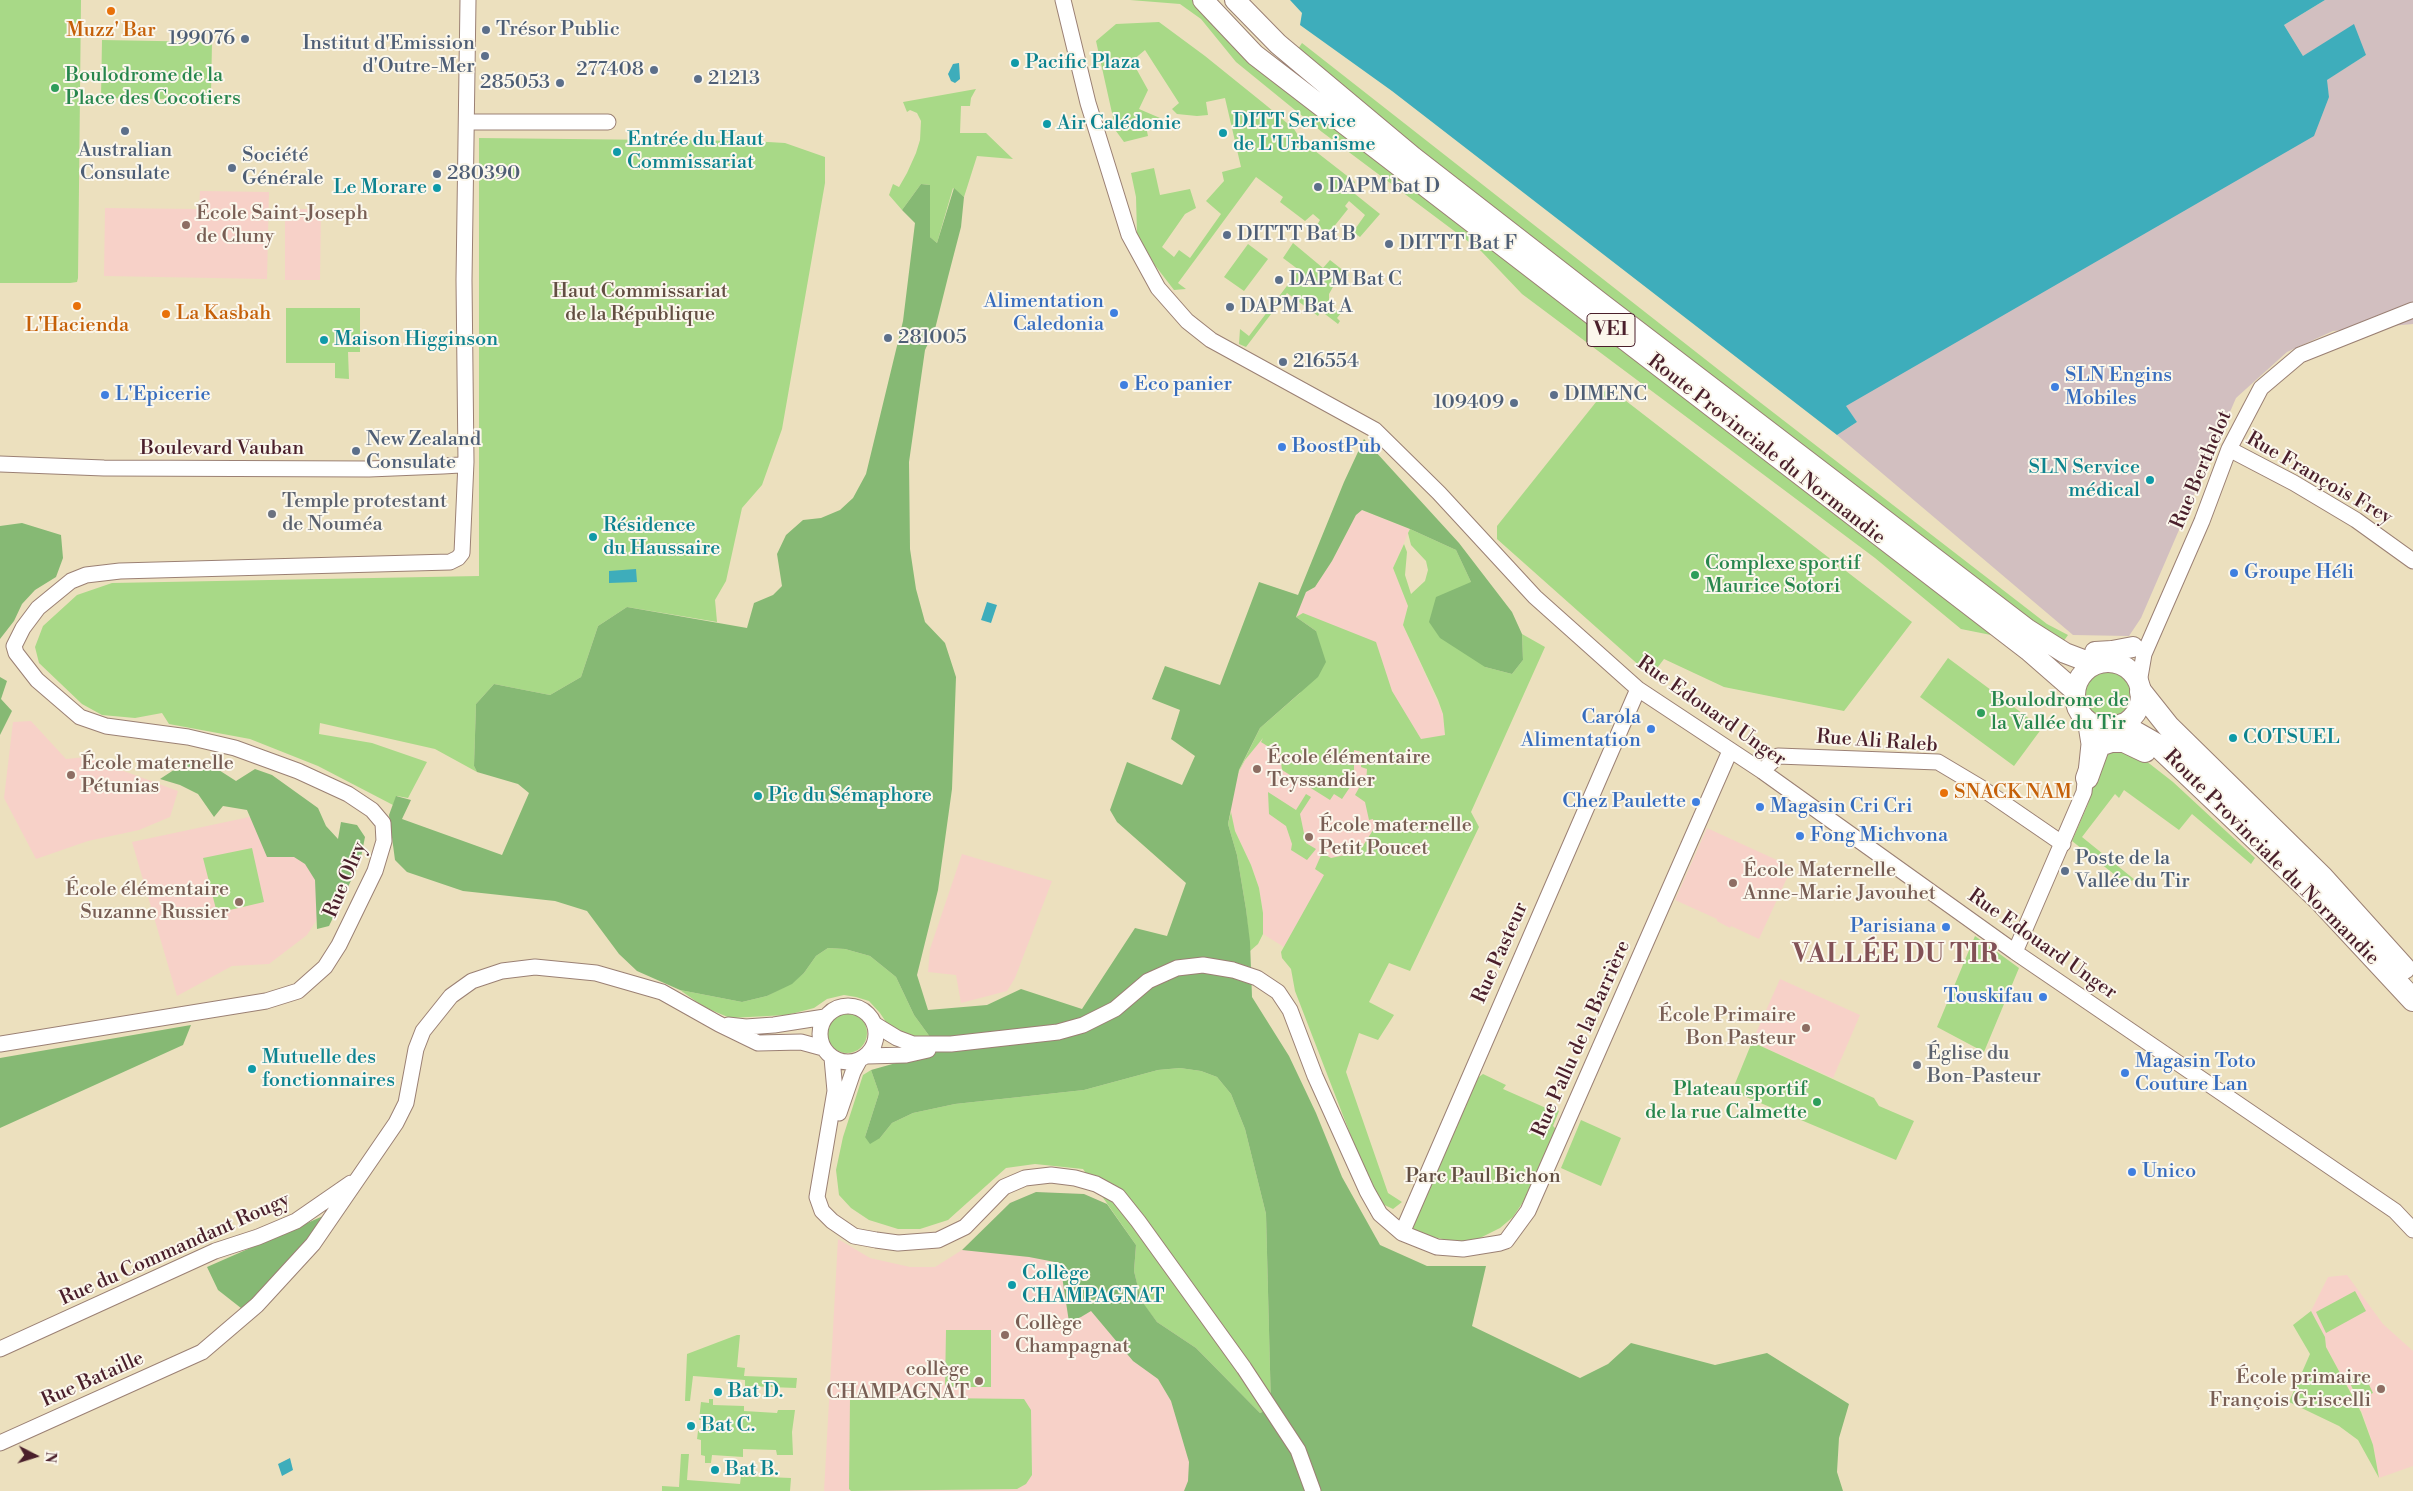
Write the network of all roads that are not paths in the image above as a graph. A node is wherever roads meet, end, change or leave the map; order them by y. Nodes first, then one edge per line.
1 (468, 0) edge
2 (1064, 0) edge
3 (1072, 0) edge
4 (1203, 0) edge
5 (1218, 0) edge
6 (1235, 0) edge
7 (1278, 44) junction
8 (1088, 103) junction
9 (467, 122) junction
10 (608, 122) dead end
11 (2413, 310) edge
12 (2229, 449) junction
13 (466, 462) junction
14 (0, 464) edge
15 (443, 466) junction
16 (463, 524) junction
17 (2413, 560) edge
18 (2161, 616) junction
19 (2027, 629) junction
20 (2133, 647) junction
21 (2102, 663) junction
22 (2140, 687) junction
23 (1638, 689) junction
24 (2075, 691) junction
25 (2085, 719) junction
26 (2119, 726) junction
27 (2089, 744) junction
28 (1730, 751) junction
29 (1762, 771) junction
30 (2087, 778) junction
31 (2062, 844) junction
32 (2356, 939) junction
33 (2015, 952) junction
34 (2413, 978) edge
35 (2413, 1000) edge
36 (826, 1017) junction
37 (720, 1024) junction
38 (874, 1024) junction
39 (0, 1044) edge
40 (951, 1044) junction
41 (828, 1053) junction
42 (863, 1058) junction
43 (824, 1159) junction
44 (360, 1176) junction
45 (2413, 1230) edge
46 (1402, 1233) junction
47 (0, 1349) edge
48 (0, 1443) edge
49 (1313, 1491) edge

1 - 9 street
2 - 8 street, Rue Edouard Unger
3 - 8 street, Rue Edouard Unger
4 - 24 main road, Route Provinciale du Normandie / VE1
5 - 7 main road
6 - 7 main road, Route Provinciale du Normandie / VE1
7 - 19 main road, Route Provinciale du Normandie / VE1
8 - 23 street, Rue Edouard Unger
9 - 10 street
9 - 13 street
11 - 12 street, Rue Berthelot
12 - 17 street, Rue François Frey
12 - 18 street, Rue Berthelot
13 - 15 street, Boulevard Vauban
13 - 16 street
14 - 15 street, Boulevard Vauban
15 - 16 street
16 - 39 street, Rue Olry
18 - 20 street, Rue Berthelot
18 - 22 street, Rue Berthelot
19 - 20 main road
19 - 21 main road, Route Provinciale du Normandie / VE1
20 - 21 street, Rue Berthelot
21 - 22 main road
21 - 24 main road
22 - 26 main road
22 - 34 highway, Route Provinciale du Normandie
23 - 28 street, Rue Edouard Unger
23 - 46 street, Rue Pasteur
24 - 25 main road
25 - 26 main road
25 - 27 street
26 - 27 street
26 - 32 highway, Route Provinciale du Normandie
27 - 30 street
28 - 29 street, Rue Edouard Unger
28 - 46 street, Rue Pallu de la Barrière
29 - 31 street, Rue Ali Raleb
29 - 33 street, Rue Edouard Unger
30 - 31 street
30 - 32 highway
31 - 33 street
32 - 35 highway, Route Provinciale du Normandie
33 - 45 street, Rue Edouard Unger
36 - 37 street
36 - 38 street
36 - 41 street
37 - 41 street, Rue Bataille
37 - 44 street, Rue Bataille
38 - 40 street
38 - 42 street
40 - 42 street
40 - 46 street, Rue Pallu de la Barrière
41 - 42 street
41 - 43 street
42 - 43 street
43 - 49 street
44 - 47 street, Rue du Commandant Rougy
44 - 48 street, Rue Bataille

